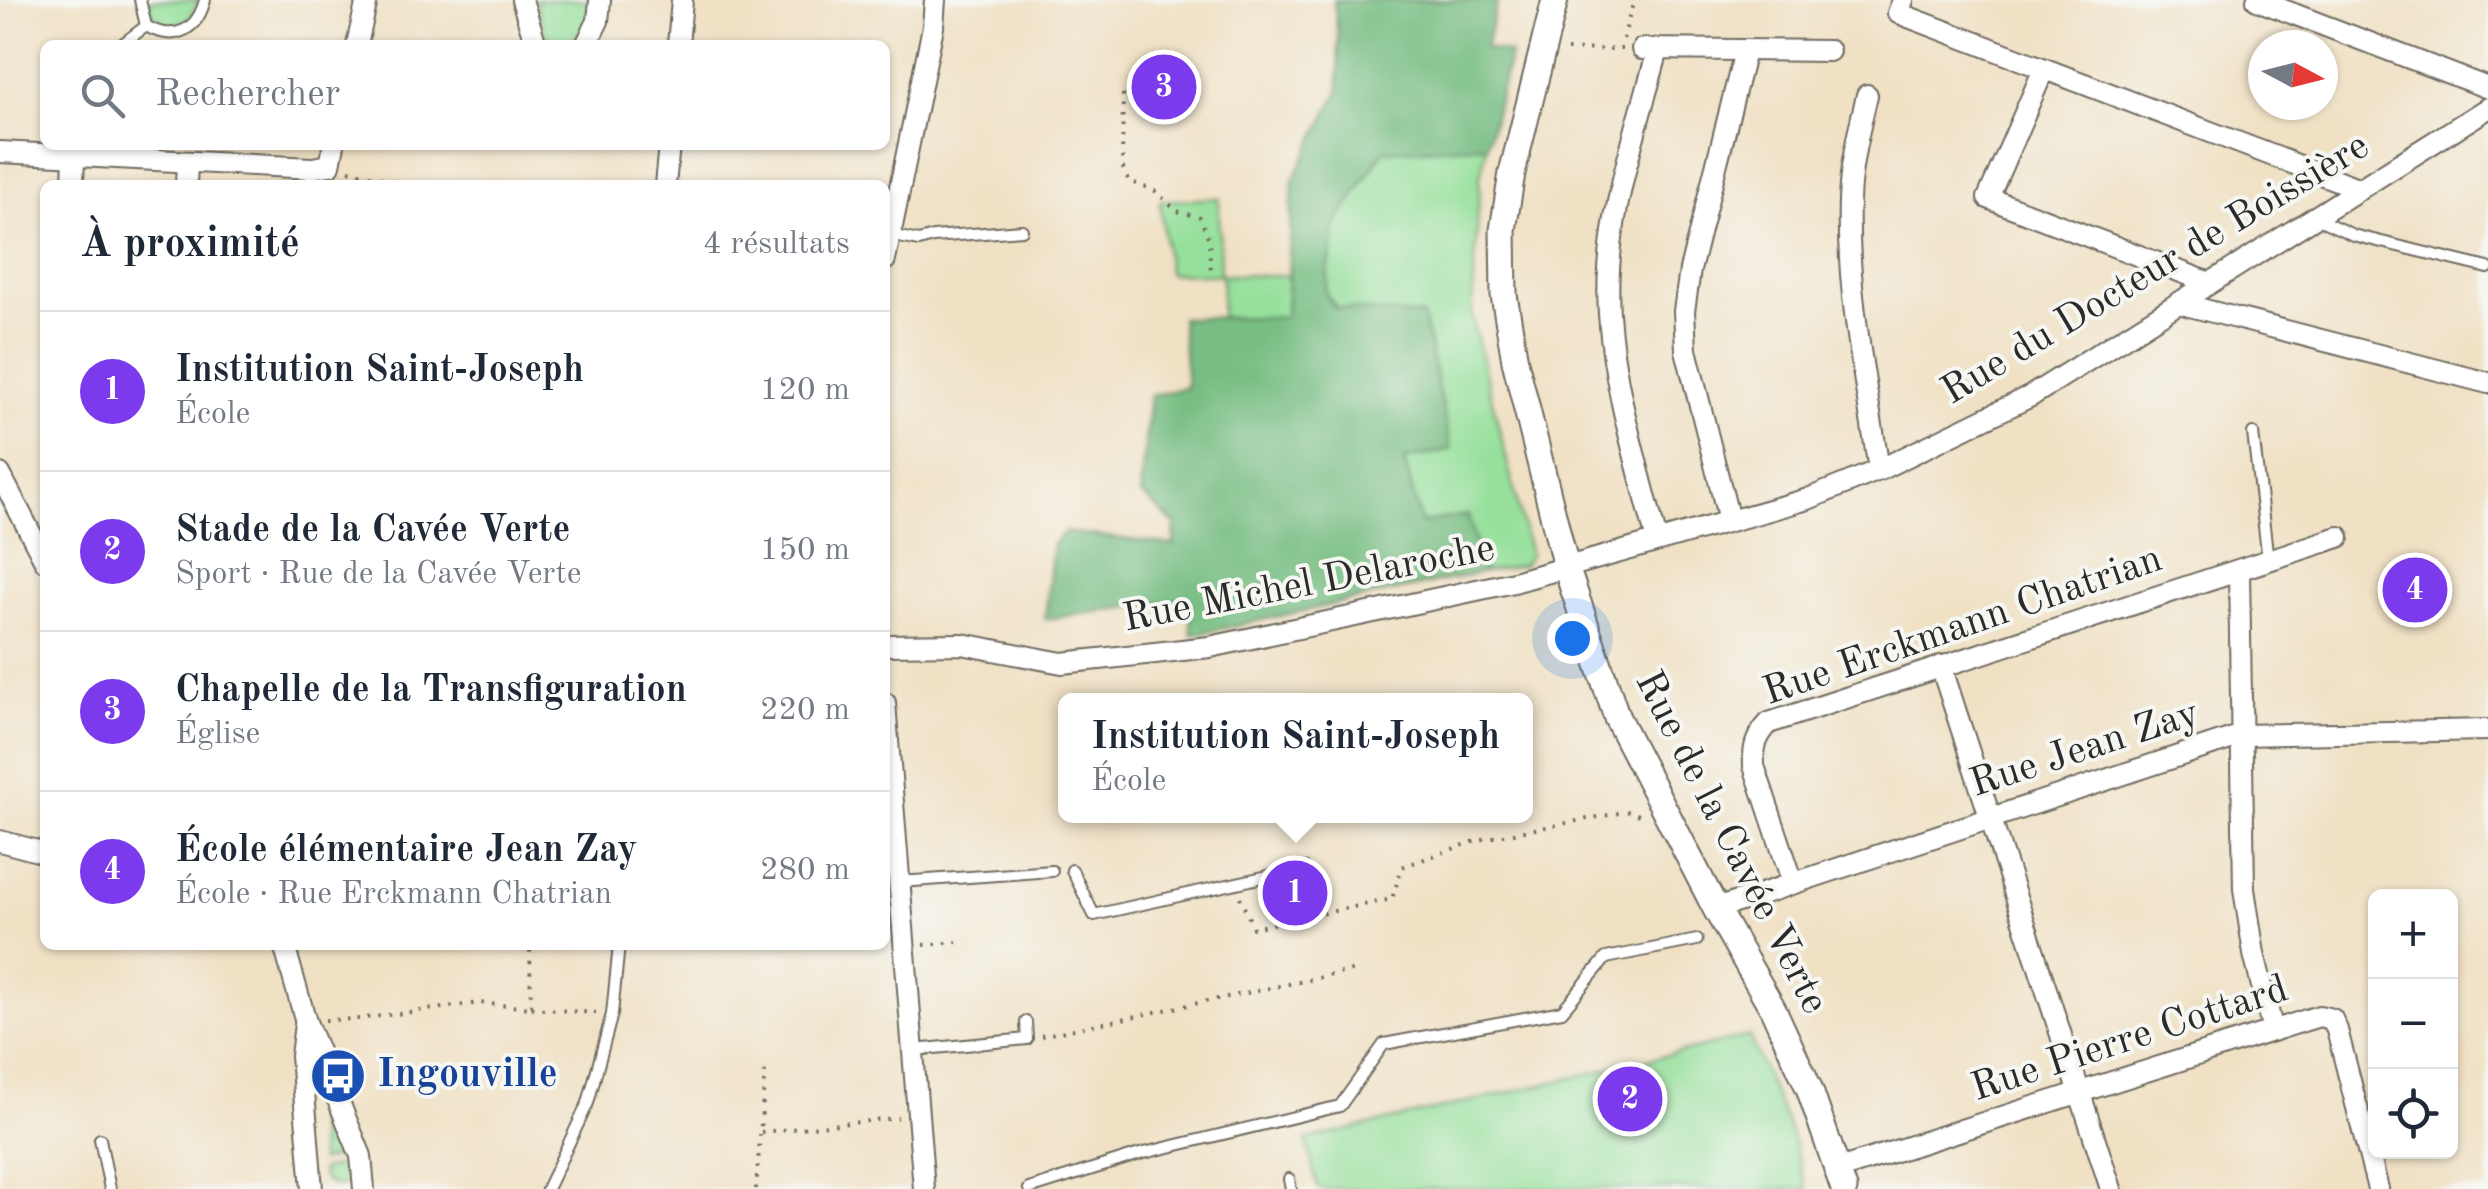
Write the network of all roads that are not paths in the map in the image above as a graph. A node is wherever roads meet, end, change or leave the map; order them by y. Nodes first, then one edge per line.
1 (140, 0) edge
2 (205, 0) edge
3 (367, 0) edge
4 (522, 0) edge
5 (600, 0) edge
6 (682, 0) edge
7 (935, 0) edge
8 (1555, 0) edge
9 (1903, 0) edge
10 (2256, 0) edge
11 (146, 26) junction
12 (128, 40) edge
13 (358, 40) edge
14 (534, 40) edge
15 (588, 40) edge
16 (678, 40) edge
17 (1829, 51) dead end
18 (1745, 52) junction
19 (2044, 69) junction
20 (2488, 88) edge
21 (1867, 95) dead end
22 (2488, 108) edge
23 (668, 150) edge
24 (0, 152) edge
25 (139, 152) edge
26 (74, 156) junction
27 (187, 162) junction
28 (322, 166) edge
29 (74, 180) edge
30 (186, 180) edge
31 (665, 180) edge
32 (2360, 189) junction
33 (2315, 217) junction
34 (1022, 230) dead end
35 (890, 235) joint
36 (2488, 268) edge
37 (2210, 283) junction
38 (2178, 303) junction
39 (2488, 384) edge
40 (2253, 434) dead end
41 (1879, 470) junction
42 (0, 474) edge
43 (1729, 520) junction
44 (2339, 537) dead end
45 (1656, 540) junction
46 (40, 547) edge
47 (2268, 560) junction
48 (1566, 567) junction
49 (2239, 570) junction
50 (890, 645) edge
51 (1941, 666) junction
52 (2488, 730) edge
53 (2242, 735) junction
54 (890, 767) edge
55 (1990, 818) junction
56 (0, 841) edge
57 (40, 851) edge
58 (1304, 868) dead end
59 (1072, 870) dead end
60 (1052, 871) dead end
61 (899, 882) junction
62 (1793, 883) junction
63 (1716, 909) junction
64 (1697, 940) dead end
65 (285, 950) edge
66 (618, 950) edge
67 (306, 1022) junction
68 (1026, 1022) dead end
69 (2273, 1030) junction
70 (912, 1050) junction
71 (332, 1082) junction
72 (304, 1090) junction
73 (2080, 1093) junction
74 (100, 1139) dead end
75 (1841, 1179) edge
76 (110, 1189) edge
77 (312, 1189) edge
78 (364, 1189) edge
79 (547, 1189) edge
80 (924, 1189) edge
81 (1029, 1189) edge
82 (2112, 1189) edge
83 (2378, 1189) edge

1 - 11 lane
2 - 11 lane
3 - 13 street
4 - 14 street
5 - 15 street
6 - 16 street
7 - 35 street
8 - 48 street, Rue de la Cavée Verte
9 - 19 street
10 - 20 street
11 - 12 lane
17 - 18 street
18 - 43 street
18 - 45 street
19 - 32 street
19 - 37 street
21 - 41 street
22 - 32 street, Rue du Docteur de Boissière
23 - 31 street
24 - 26 street
25 - 26 street
25 - 27 street
26 - 29 street
27 - 28 street
27 - 30 street
32 - 33 street, Rue du Docteur de Boissière
33 - 36 lane
33 - 37 street, Rue du Docteur de Boissière
34 - 35 lane
37 - 38 street, Rue du Docteur de Boissière
38 - 39 street
38 - 41 street, Rue du Docteur de Boissière
40 - 47 lane
41 - 43 street, Rue du Docteur de Boissière
42 - 46 street
43 - 45 street, Rue du Docteur de Boissière
44 - 47 street, Rue Erckmann Chatrian
45 - 48 street, Rue du Docteur de Boissière
47 - 49 street, Rue Erckmann Chatrian
48 - 50 street, Rue Michel Delaroche
48 - 63 street, Rue de la Cavée Verte
49 - 51 street, Rue Erckmann Chatrian
49 - 53 street
51 - 55 street
51 - 62 street, Rue Erckmann Chatrian
52 - 53 street, Rue Jean Zay
53 - 55 street, Rue Jean Zay
53 - 69 street
54 - 61 street
55 - 62 street, Rue Jean Zay
55 - 73 street
56 - 57 street
58 - 59 lane
60 - 61 lane
61 - 70 street
62 - 63 street, Rue Jean Zay
63 - 75 street, Rue de la Cavée Verte
64 - 81 lane
65 - 67 street
66 - 79 lane
67 - 71 street
67 - 72 street
68 - 70 lane
69 - 73 street, Rue Pierre Cottard
69 - 83 street, Rue Pierre Cottard
70 - 80 street
71 - 72 lane
71 - 78 street
72 - 77 street
73 - 75 street, Rue Pierre Cottard
73 - 82 street
74 - 76 lane

